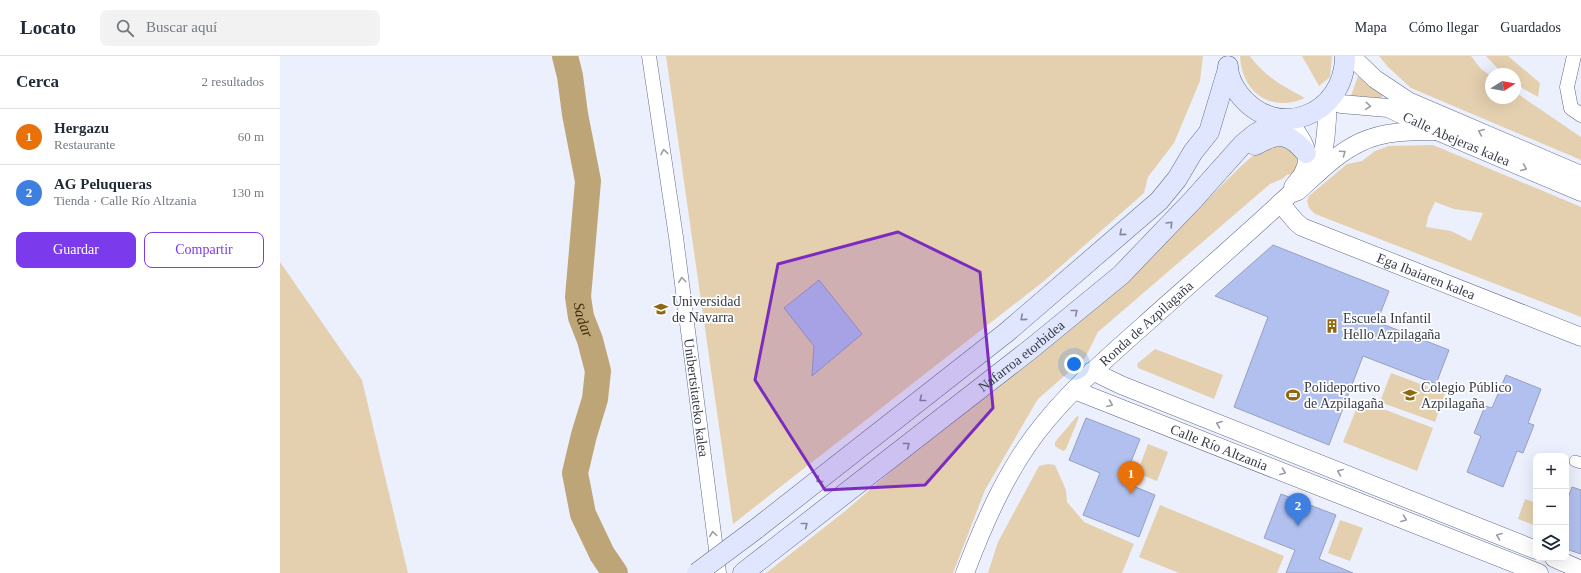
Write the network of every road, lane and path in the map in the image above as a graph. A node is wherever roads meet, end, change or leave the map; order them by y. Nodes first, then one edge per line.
1 (649, 56) edge
2 (1346, 56) edge
3 (1352, 56) edge
4 (1574, 56) edge
5 (1224, 60) edge
6 (1328, 102) junction
7 (1581, 115) edge
8 (1284, 119) junction
9 (1437, 131) junction
10 (1306, 153) junction
11 (1319, 172) junction
12 (1581, 175) edge
13 (1205, 187) junction
14 (1581, 192) edge
15 (1285, 199) junction
16 (1581, 337) edge
17 (1092, 371) junction
18 (1074, 390) junction
19 (1371, 484) junction
20 (1389, 491) junction
21 (1373, 507) junction
22 (1533, 549) edge
23 (1561, 561) edge
24 (1581, 570) edge
25 (697, 573) edge
26 (719, 573) edge
27 (742, 573) edge
28 (966, 573) edge
29 (1539, 573) edge

26 -> 1 street, Unibertsitateko kalea
2 - 6 main road
12 -> 3 street, Calle Abejeras kalea
4 - 7 street
5 - 8 main road
5 -> 25 main road, Nafarroa etorbidea, bridge
6 - 8 main road
6 -> 9 street, Calle Abejeras kalea
6 - 11 street
8 - 10 street
8 - 13 main road, Nafarroa etorbidea
11 -> 9 street, Ronda de Azpilagaña
9 -> 14 street, Calle Abejeras kalea
10 - 13 main road
10 - 15 street, Ronda de Azpilagaña
11 - 15 street, Ronda de Azpilagaña
27 -> 13 main road, Nafarroa etorbidea
15 - 16 street, Ega Ibaiaren kalea
15 - 17 street, Ronda de Azpilagaña
17 - 18 street, Ronda de Azpilagaña
19 -> 17 street, Calle Río Altzania
18 -> 21 street, Calle Río Altzania
18 - 28 street, Ronda de Azpilagaña
19 - 20 street, Calle Río Altzania
19 - 21 street
20 - 21 street
22 -> 20 street, Calle Río Altzania
21 -> 29 street, Calle Río Altzania
23 - 24 street

